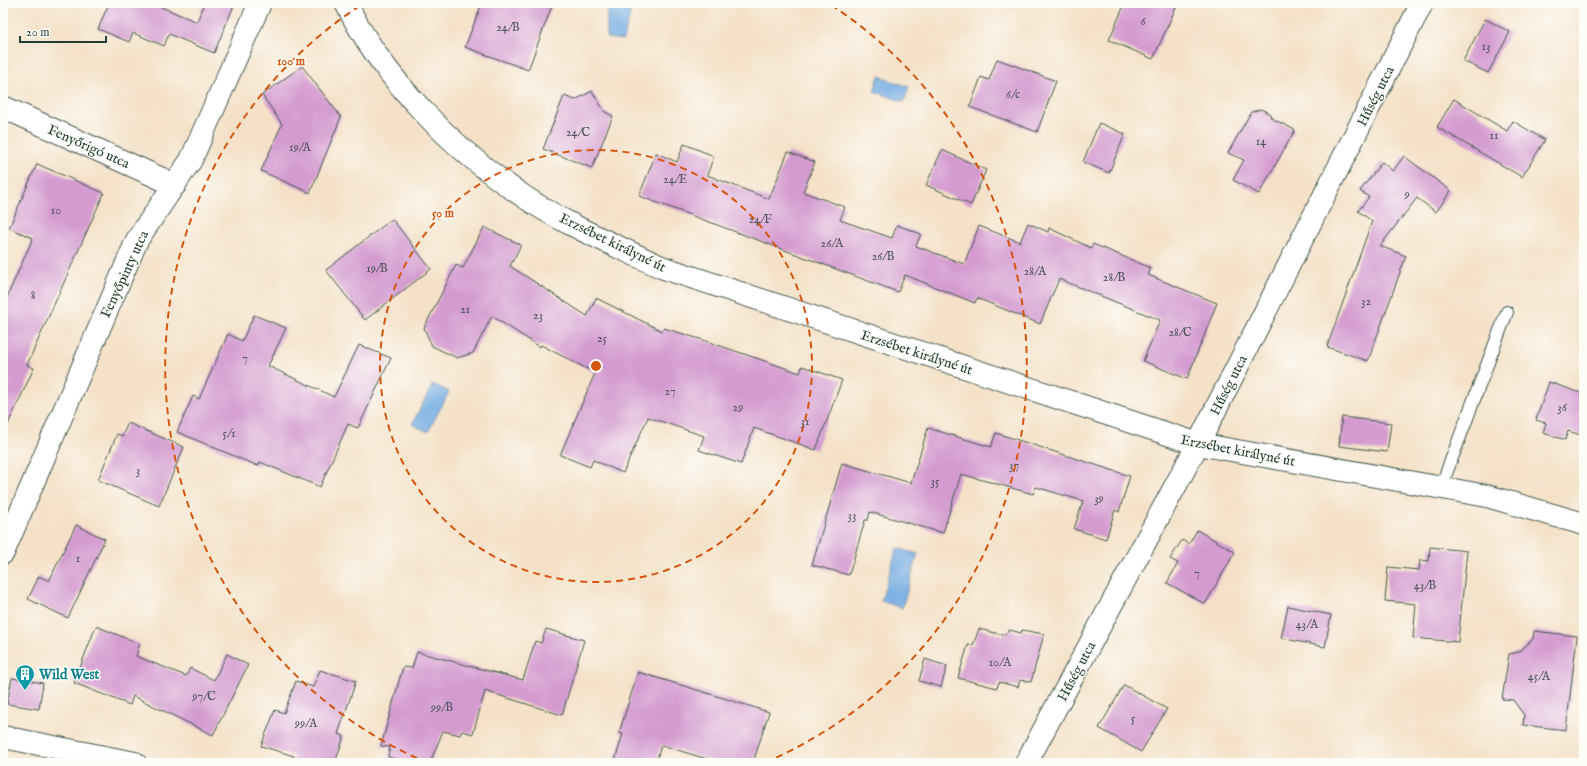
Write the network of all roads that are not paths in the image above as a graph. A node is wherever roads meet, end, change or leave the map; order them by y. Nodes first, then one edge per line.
1 (260, 3) edge
2 (346, 3) edge
3 (1422, 3) edge
4 (3, 107) edge
5 (175, 185) junction
6 (1507, 312) dead end
7 (1198, 444) junction
8 (1441, 487) junction
9 (1584, 524) edge
10 (3, 553) edge
11 (3, 737) edge
12 (135, 763) edge
13 (1026, 763) edge

1 - 5 street, Fenyőpinty utca
2 - 7 street, Erzsébet királyné út
3 - 7 street, Hűség utca
4 - 5 street, Fenyőrigó utca
5 - 10 street, Fenyőpinty utca
6 - 8 lane
7 - 8 street, Erzsébet királyné út
7 - 13 street, Hűség utca
8 - 9 street, Erzsébet királyné út
11 - 12 street

